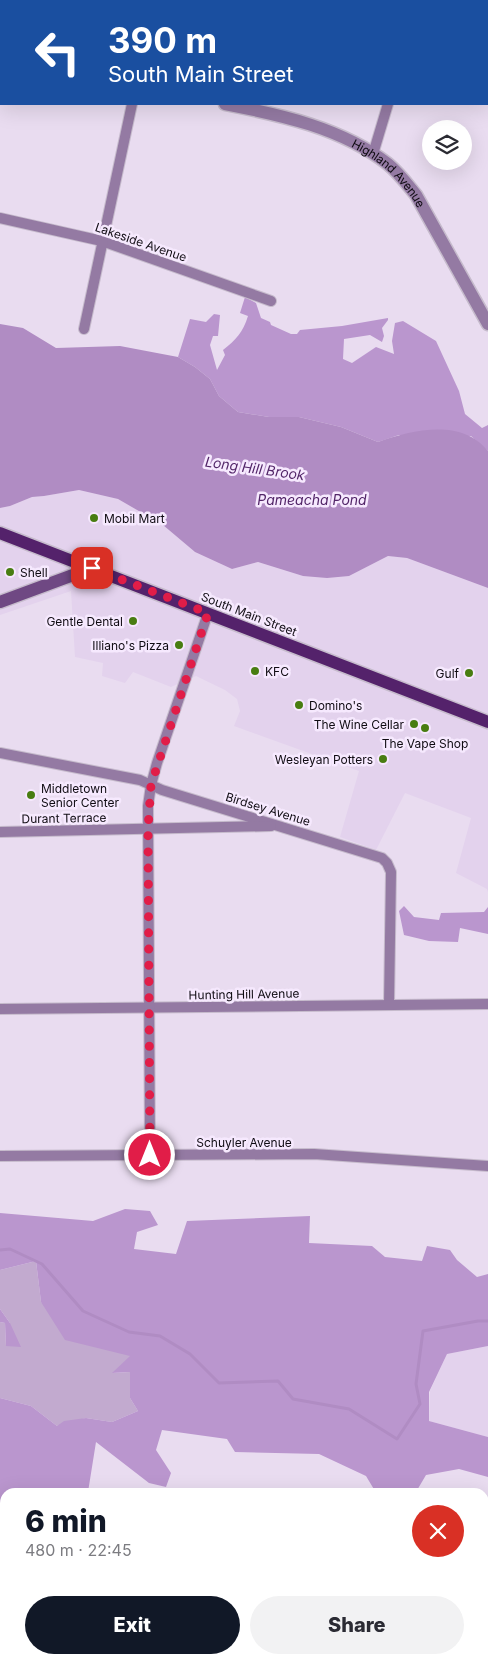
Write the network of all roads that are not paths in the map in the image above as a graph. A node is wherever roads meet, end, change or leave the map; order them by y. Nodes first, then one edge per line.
1 (132, 105) edge
2 (228, 105) edge
3 (388, 105) edge
4 (373, 154) junction
5 (0, 218) edge
6 (102, 242) junction
7 (271, 301) dead end
8 (488, 324) edge
9 (84, 329) dead end
10 (0, 533) edge
11 (92, 568) junction
12 (0, 602) edge
13 (208, 613) junction
14 (488, 722) edge
15 (0, 753) edge
16 (151, 785) junction
17 (279, 826) junction
18 (148, 829) junction
19 (0, 832) edge
20 (488, 1004) edge
21 (389, 1005) junction
22 (150, 1007) junction
23 (0, 1009) edge
24 (150, 1155) junction
25 (0, 1156) edge
26 (488, 1166) edge

1 - 6 street
2 - 4 street, Highland Avenue
3 - 4 street
4 - 8 street, Highland Avenue
5 - 6 street, Lakeside Avenue
6 - 7 street, Lakeside Avenue
6 - 9 street
10 - 11 main road, South Main Street
11 - 12 main road
11 - 13 main road, South Main Street
13 - 14 main road, South Main Street
13 - 16 street
15 - 16 street, Birdsey Avenue
16 - 17 street, Birdsey Avenue
16 - 18 street
17 - 18 street, Durant Terrace
17 - 21 street, Birdsey Avenue
18 - 19 street, Durant Terrace
18 - 22 street
20 - 21 street, Hunting Hill Avenue
21 - 22 street, Hunting Hill Avenue
22 - 23 street, Hunting Hill Avenue
22 - 24 street
24 - 25 street, Schuyler Avenue
24 - 26 street, Schuyler Avenue

